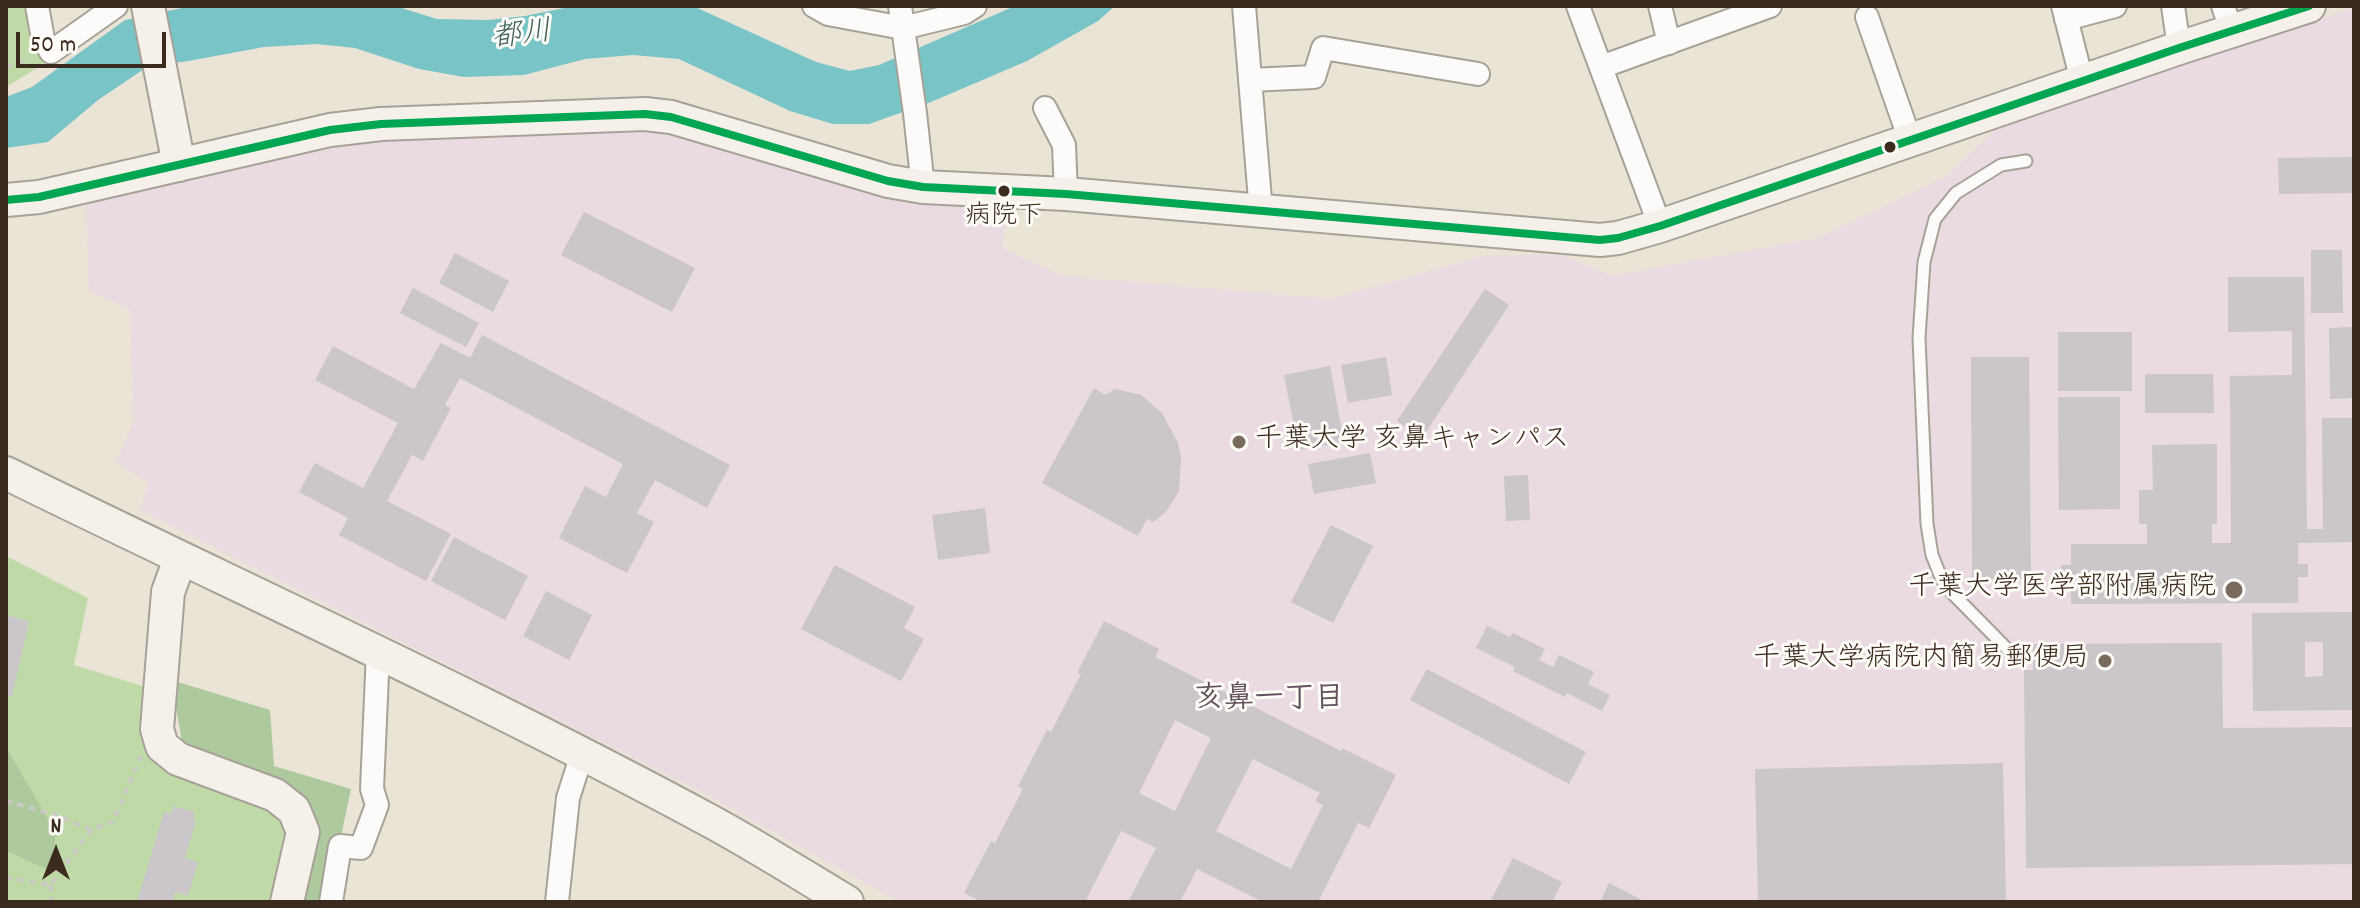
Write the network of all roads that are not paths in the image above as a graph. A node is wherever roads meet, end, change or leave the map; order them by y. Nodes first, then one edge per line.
1 (37, 6) edge
2 (116, 6) edge
3 (148, 6) edge
4 (814, 6) edge
5 (975, 6) edge
6 (1244, 6) edge
7 (1578, 6) edge
8 (1660, 6) edge
9 (1770, 6) edge
10 (2115, 6) edge
11 (2173, 6) edge
12 (2309, 6) edge
13 (2064, 13) edge
14 (1867, 17) dead end
15 (2227, 19) edge
16 (903, 26) edge
17 (1669, 43) junction
18 (2179, 48) junction
19 (1601, 67) junction
20 (1478, 74) dead end
21 (1250, 80) junction
22 (2082, 81) junction
23 (1045, 108) dead end
24 (1910, 140) junction
25 (2026, 161) dead end
26 (179, 165) junction
27 (923, 187) junction
28 (1066, 194) junction
29 (6, 200) edge
30 (1261, 212) junction
31 (1660, 226) junction
32 (6, 473) edge
33 (180, 559) junction
34 (378, 651) junction
35 (2017, 659) dead end
36 (582, 754) junction
37 (287, 902) edge
38 (331, 902) edge
39 (557, 902) edge
40 (847, 902) edge

1 - 2 street
3 - 26 street
4 - 16 street
5 - 16 street
6 - 21 street
7 - 19 street
8 - 17 street
9 - 17 street
10 - 13 street
11 - 18 street
12 - 15 street
13 - 22 street
14 - 24 street
15 - 18 street
16 - 27 street
17 - 19 street
18 - 22 street
19 - 31 street
20 - 21 street
21 - 30 street
22 - 24 street
23 - 28 street
24 - 31 street
25 - 35 lane
26 - 27 street
26 - 29 street
27 - 28 street
28 - 30 street
30 - 31 street
32 - 33 street
33 - 34 street
33 - 37 street
34 - 36 street
34 - 38 street
36 - 39 street
36 - 40 street

